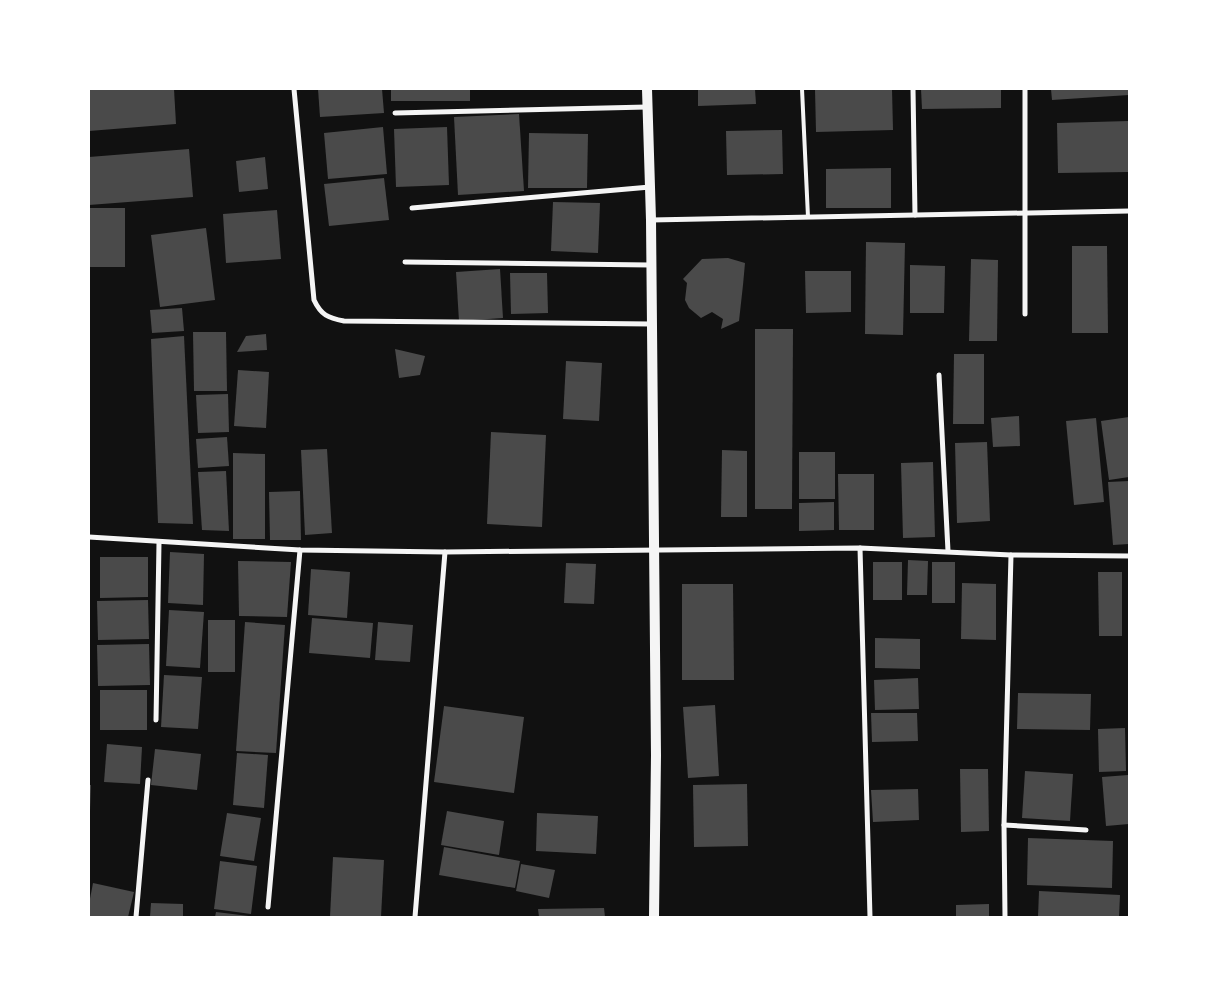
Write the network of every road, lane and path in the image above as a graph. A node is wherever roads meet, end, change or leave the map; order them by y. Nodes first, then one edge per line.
1 (294, 89) edge
2 (647, 89) edge
3 (802, 89) edge
4 (913, 89) edge
5 (1025, 89) edge
6 (647, 107) junction
7 (395, 113) dead end
8 (650, 187) junction
9 (412, 208) dead end
10 (1129, 211) edge
11 (1027, 213) junction
12 (915, 215) junction
13 (808, 217) junction
14 (651, 220) junction
15 (405, 262) dead end
16 (650, 265) junction
17 (1025, 314) dead end
18 (651, 324) junction
19 (939, 376) dead end
20 (89, 537) edge
21 (159, 543) junction
22 (860, 548) junction
23 (654, 549) junction
24 (300, 550) junction
25 (948, 551) junction
26 (445, 552) junction
27 (1011, 555) junction
28 (1129, 556) edge
29 (156, 720) dead end
30 (148, 780) dead end
31 (1004, 825) junction
32 (1086, 830) dead end
33 (268, 907) dead end
34 (136, 917) edge
35 (415, 917) edge
36 (654, 917) edge
37 (870, 917) edge
38 (1005, 917) edge

1 - 18 street
2 - 6 main road
3 - 13 lane
4 - 12 street
5 - 11 street
6 - 7 street
6 - 8 main road
8 - 9 street
8 - 14 main road
10 - 11 street
11 - 12 street
11 - 17 street
12 - 13 street
13 - 14 street
14 - 16 main road
15 - 16 street
16 - 18 main road
18 - 23 main road
19 - 25 street
20 - 21 street
21 - 24 street
21 - 29 street
22 - 23 street
22 - 25 street
22 - 37 street
23 - 26 street
23 - 36 main road
24 - 26 street
24 - 33 street
25 - 27 street
26 - 35 street
27 - 28 street
27 - 31 street
30 - 34 street
31 - 32 street
31 - 38 street

